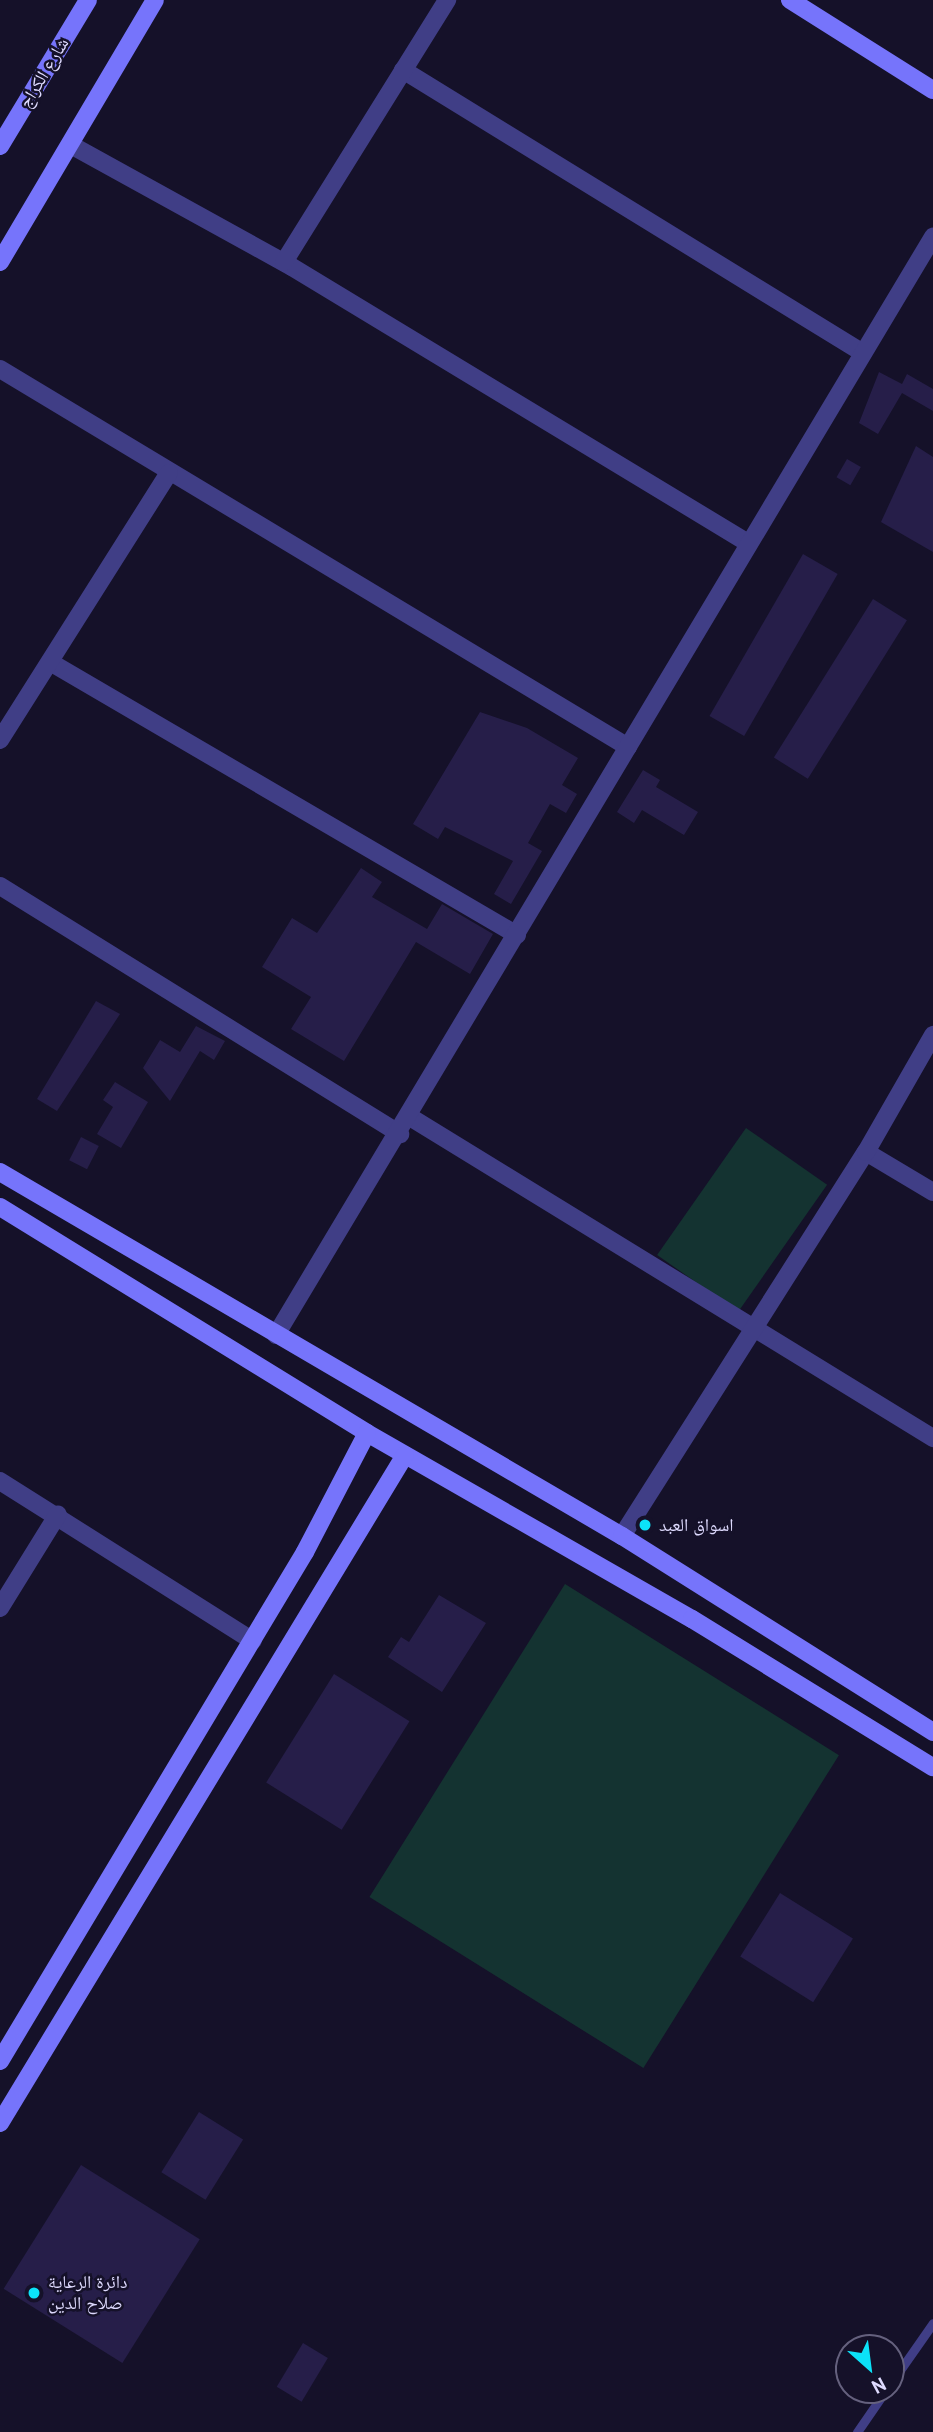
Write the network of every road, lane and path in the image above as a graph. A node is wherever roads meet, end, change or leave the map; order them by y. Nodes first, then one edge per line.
1 (88, 0) edge
2 (155, 0) edge
3 (446, 0) edge
4 (790, 0) edge
5 (403, 70) junction
6 (933, 90) edge
7 (71, 145) junction
8 (0, 146) edge
9 (933, 237) edge
10 (0, 262) edge
11 (284, 262) junction
12 (863, 353) junction
13 (0, 369) edge
14 (169, 473) junction
15 (748, 543) junction
16 (50, 662) junction
17 (0, 740) edge
18 (628, 747) junction
19 (0, 886) edge
20 (517, 935) junction
21 (933, 1035) edge
22 (410, 1117) junction
23 (400, 1133) junction
24 (866, 1152) junction
25 (0, 1172) edge
26 (933, 1192) edge
27 (0, 1207) edge
28 (55, 1207) junction
29 (41, 1232) junction
30 (753, 1330) junction
31 (276, 1335) junction
32 (367, 1433) junction
33 (933, 1438) edge
34 (405, 1455) junction
35 (0, 1480) edge
36 (58, 1514) junction
37 (622, 1536) junction
38 (305, 1552) junction
39 (333, 1570) junction
40 (711, 1592) junction
41 (0, 1608) edge
42 (692, 1619) junction
43 (253, 1640) junction
44 (933, 1731) edge
45 (933, 1768) edge
46 (0, 2061) edge
47 (0, 2123) edge
48 (933, 2323) edge
49 (905, 2363) edge
50 (876, 2404) edge
51 (857, 2432) edge

1 - 8 street, شارع الكراج
2 - 7 street
3 - 5 street
4 - 6 street
5 - 11 street
5 - 12 street
7 - 10 street
7 - 11 street
9 - 12 street
11 - 15 street
12 - 15 street
13 - 14 street
14 - 16 street
14 - 18 street
15 - 18 street
16 - 17 street
16 - 20 street
18 - 20 street
19 - 23 street
20 - 22 street
21 - 24 street
22 - 23 street
22 - 30 street
23 - 31 street
24 - 26 street
24 - 30 street
25 - 28 street
27 - 29 street
28 - 29 street
28 - 31 street
29 - 32 street
30 - 33 street
30 - 37 street
31 - 37 street
32 - 34 street
32 - 38 street
34 - 39 street
34 - 42 street
35 - 36 street
36 - 41 street
36 - 43 street
37 - 40 street
38 - 39 street
38 - 43 street
39 - 47 street
40 - 42 street
40 - 44 street
42 - 45 street
43 - 46 street
48 - 49 lane
50 - 51 lane

